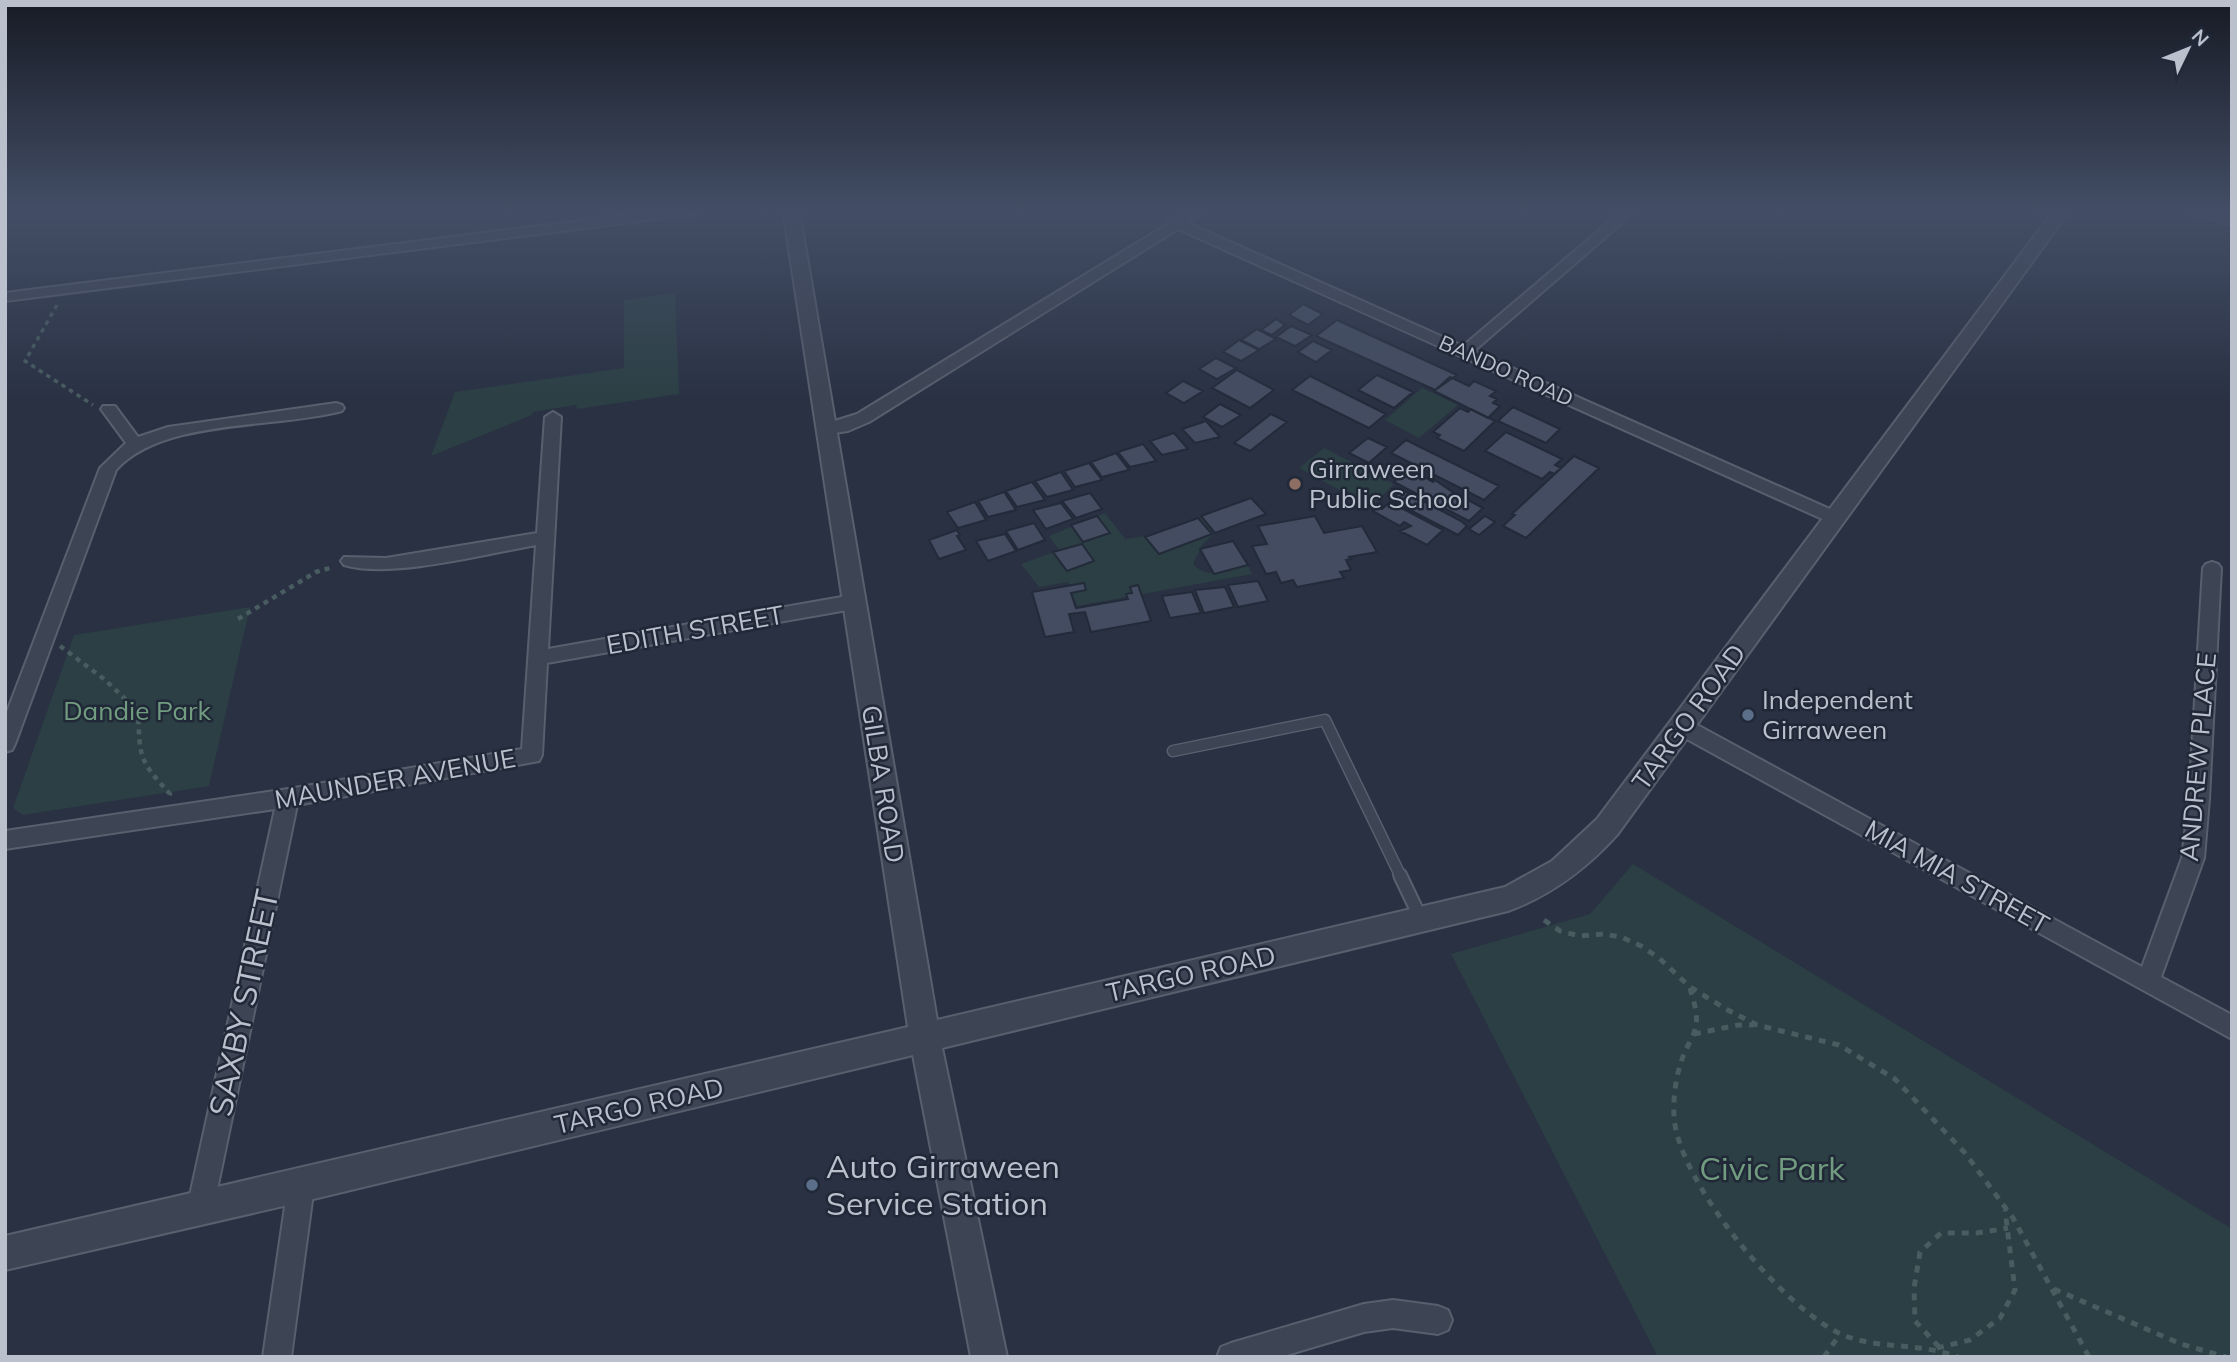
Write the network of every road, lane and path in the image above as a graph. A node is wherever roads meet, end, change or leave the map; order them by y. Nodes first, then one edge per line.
1 (191, 274) edge
2 (802, 274) edge
3 (1098, 274) edge
4 (1289, 274) edge
5 (1556, 274) edge
6 (2015, 274) edge
7 (5, 297) edge
8 (59, 301) dead end
9 (1464, 352) junction
10 (336, 408) dead end
11 (109, 409) joint
12 (553, 417) dead end
13 (828, 429) junction
14 (135, 443) junction
15 (1835, 518) junction
16 (544, 538) junction
17 (350, 561) joint
18 (2212, 568) dead end
19 (853, 602) junction
20 (238, 619) dead end
21 (45, 636) junction
22 (537, 657) junction
23 (1681, 726) junction
24 (5, 744) edge
25 (1173, 751) dead end
26 (288, 798) junction
27 (145, 819) junction
28 (5, 840) edge
29 (1421, 919) junction
30 (1544, 920) dead end
31 (2148, 981) junction
32 (1690, 987) junction
33 (1757, 1025) junction
34 (2232, 1028) edge
35 (1693, 1034) junction
36 (925, 1038) junction
37 (301, 1186) junction
38 (2005, 1208) junction
39 (200, 1209) junction
40 (2008, 1228) junction
41 (5, 1253) edge
42 (2053, 1289) junction
43 (1438, 1321) dead end
44 (1840, 1334) junction
45 (1936, 1348) junction
46 (277, 1357) edge
47 (989, 1357) edge
48 (1231, 1357) edge
49 (1824, 1357) edge
50 (1958, 1357) edge
51 (2089, 1357) edge
52 (2226, 1357) edge

1 - 7 street
2 - 13 street, GILBA ROAD
3 - 13 street
4 - 9 street, BANDO ROAD
5 - 9 street
6 - 15 street, TARGO ROAD
8 - 11 path
9 - 15 street, BANDO ROAD
10 - 14 street
11 - 14 street
12 - 16 street, MAUNDER AVENUE
13 - 19 street, GILBA ROAD
14 - 21 street
15 - 23 street, TARGO ROAD
16 - 17 street
16 - 22 street, MAUNDER AVENUE
17 - 20 path
18 - 31 street, ANDREW PLACE
19 - 22 street, EDITH STREET
19 - 36 street, GILBA ROAD
21 - 24 street
21 - 27 path
22 - 26 street, MAUNDER AVENUE
23 - 29 street, TARGO ROAD
23 - 31 street, MIA MIA STREET
25 - 29 lane
26 - 27 street, MAUNDER AVENUE
26 - 39 street, SAXBY STREET
27 - 28 street, MAUNDER AVENUE
29 - 36 street, TARGO ROAD
30 - 32 path
31 - 34 street, MIA MIA STREET
32 - 33 path
32 - 35 path
33 - 35 path
33 - 38 path
35 - 44 path
36 - 37 street, TARGO ROAD
36 - 47 street, GILBA ROAD
37 - 39 street, TARGO ROAD
37 - 46 street
38 - 40 path
38 - 42 path
39 - 41 street, TARGO ROAD
40 - 45 path
40 - 45 path
42 - 51 path
42 - 52 path
43 - 48 street
44 - 45 path
44 - 49 path
45 - 50 path

